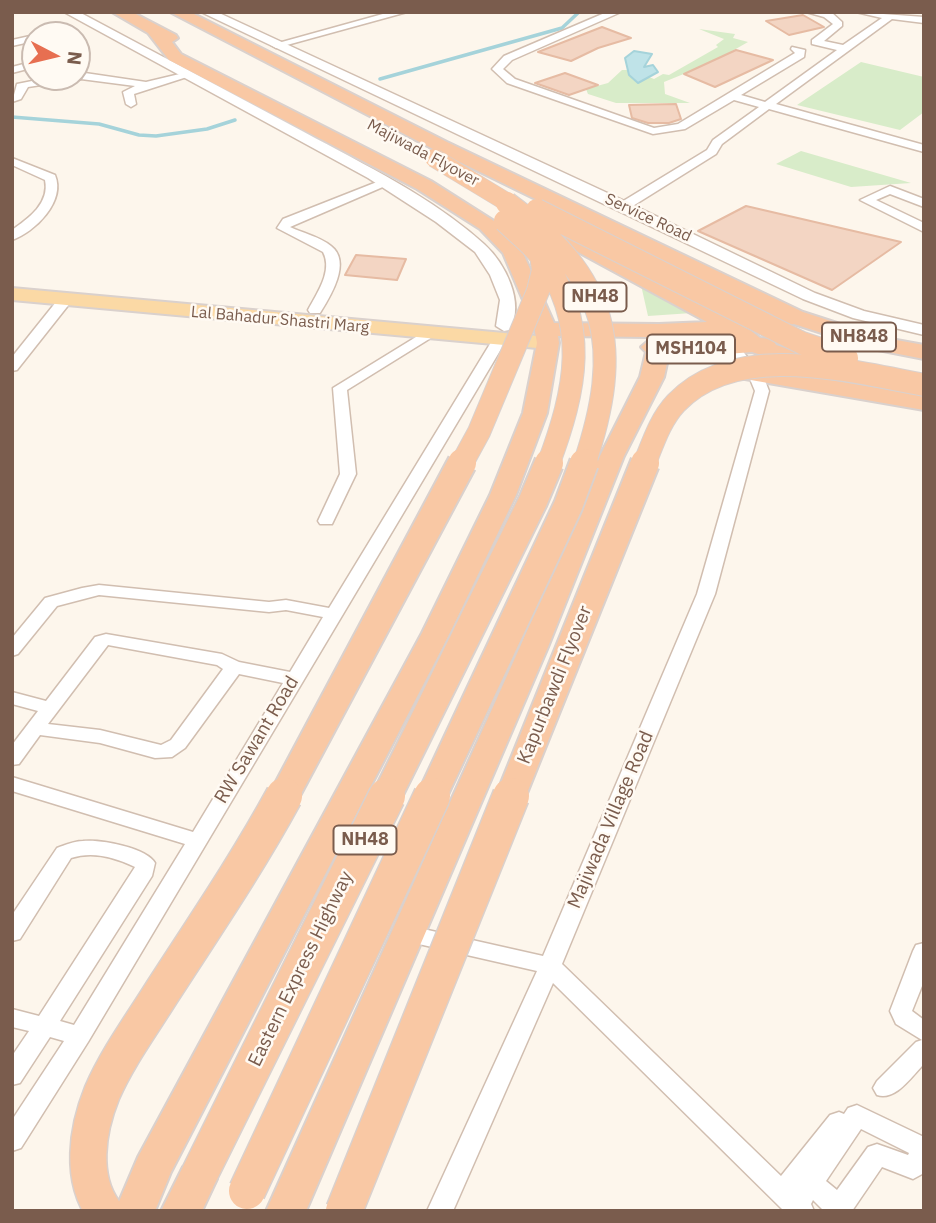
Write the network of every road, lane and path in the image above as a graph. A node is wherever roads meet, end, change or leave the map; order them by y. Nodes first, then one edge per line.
1 (70, 12) edge
2 (120, 12) edge
3 (401, 12) edge
4 (616, 12) edge
5 (811, 12) edge
6 (861, 12) edge
7 (204, 16) edge
8 (890, 16) junction
9 (924, 20) edge
10 (155, 21) edge
11 (279, 44) junction
12 (796, 49) dead end
13 (845, 49) junction
14 (91, 74) edge
15 (767, 75) junction
16 (190, 77) junction
17 (797, 84) junction
18 (733, 96) junction
19 (131, 104) dead end
20 (768, 104) junction
21 (924, 149) edge
22 (12, 161) edge
23 (425, 161) junction
24 (478, 180) junction
25 (386, 183) junction
26 (924, 205) edge
27 (624, 206) junction
28 (901, 216) junction
29 (586, 217) junction
30 (487, 225) junction
31 (924, 228) edge
32 (12, 236) edge
33 (546, 242) junction
34 (12, 284) edge
35 (12, 294) edge
36 (65, 300) junction
37 (315, 310) junction
38 (795, 317) junction
39 (832, 329) junction
40 (924, 330) edge
41 (502, 332) junction
42 (429, 333) junction
43 (547, 336) junction
44 (732, 337) junction
45 (658, 346) junction
46 (757, 346) junction
47 (924, 352) edge
48 (12, 367) edge
49 (924, 374) edge
50 (754, 375) junction
51 (924, 388) edge
52 (924, 403) edge
53 (500, 500) junction
54 (533, 501) joint
55 (579, 510) junction
56 (326, 521) dead end
57 (334, 614) junction
58 (12, 650) edge
59 (234, 667) junction
60 (294, 678) junction
61 (12, 698) edge
62 (51, 708) junction
63 (36, 728) junction
64 (12, 759) edge
65 (12, 784) edge
66 (196, 840) junction
67 (12, 933) edge
68 (410, 934) junction
69 (924, 951) edge
70 (550, 966) junction
71 (12, 1018) edge
72 (44, 1026) junction
73 (924, 1032) edge
74 (80, 1036) junction
75 (924, 1049) edge
76 (12, 1076) edge
77 (886, 1088) dead end
78 (839, 1122) dead end
79 (12, 1141) edge
80 (924, 1152) edge
81 (810, 1184) junction
82 (189, 1195) edge
83 (242, 1201) edge
84 (793, 1203) edge
85 (839, 1208) edge
86 (104, 1211) edge
87 (135, 1211) edge
88 (286, 1211) edge
89 (344, 1211) edge
90 (440, 1211) edge

1 - 16 street
2 - 10 highway, NH48
3 - 11 street
4 - 18 street
5 - 13 street
6 - 8 street
7 - 10 highway, NH48
7 - 11 street, Service Road
7 - 23 highway, Majiwada Flyover / NH48
7 - 29 highway
8 - 9 street
8 - 13 street
10 - 23 highway, Majiwada Flyover / NH48
10 - 30 highway
11 - 27 street, Service Road
12 - 15 street
13 - 17 street
14 - 16 street
15 - 17 street
15 - 18 street
16 - 19 street
16 - 25 street
17 - 20 street
18 - 20 street
20 - 21 street
20 - 27 street
22 - 32 street
23 - 24 highway, Majiwada Flyover / NH48, bridge
23 - 33 highway, Majiwada Flyover / NH48, bridge
24 - 49 highway, bridge
24 - 55 highway, Majiwada Flyover / NH48, bridge
25 - 37 street
25 - 41 street
26 - 28 street
26 - 28 street
27 - 40 street, Service Road
28 - 31 street
29 - 33 highway
29 - 38 highway
30 - 33 highway
30 - 43 highway
33 - 44 highway
33 - 54 highway, Majiwada Flyover / NH48, bridge
33 - 86 highway, bridge
34 - 37 main road, Lal Bahadur Shastri Marg
35 - 36 main road, Lal Bahadur Shastri Marg
36 - 42 main road, Lal Bahadur Shastri Marg
36 - 48 street
37 - 41 main road, Lal Bahadur Shastri Marg
38 - 39 highway, NH848
38 - 44 highway, NH848
39 - 46 highway, MSH104
39 - 47 highway, NH848
41 - 42 main road, Lal Bahadur Shastri Marg
41 - 43 main road, Lal Bahadur Shastri Marg
41 - 57 street, RW Sawant Road
42 - 56 street
43 - 45 highway, MSH104
43 - 53 highway
44 - 45 highway, MSH104
44 - 46 highway
44 - 50 street
45 - 50 highway
45 - 55 highway
46 - 51 highway, NH848
50 - 52 highway
50 - 70 street, Majiwada Village Road
51 - 89 highway, Kapurbawdi Flyover, bridge
53 - 55 highway
53 - 87 highway
54 - 82 highway, Eastern Express Highway / NH48, bridge
55 - 68 highway
55 - 83 highway, NH48, bridge
57 - 58 street
57 - 60 street, RW Sawant Road
59 - 60 street
59 - 62 street
59 - 63 street
60 - 66 street, RW Sawant Road
61 - 62 street
62 - 63 street
63 - 64 street
65 - 66 street
66 - 74 street, RW Sawant Road
67 - 72 street
68 - 70 street
68 - 88 highway
69 - 73 street
70 - 84 street
70 - 90 street, Majiwada Village Road
71 - 72 street
72 - 74 street
72 - 76 street
74 - 79 street, RW Sawant Road
75 - 77 street
78 - 84 street
80 - 81 street
80 - 85 street
81 - 84 street
81 - 85 street

